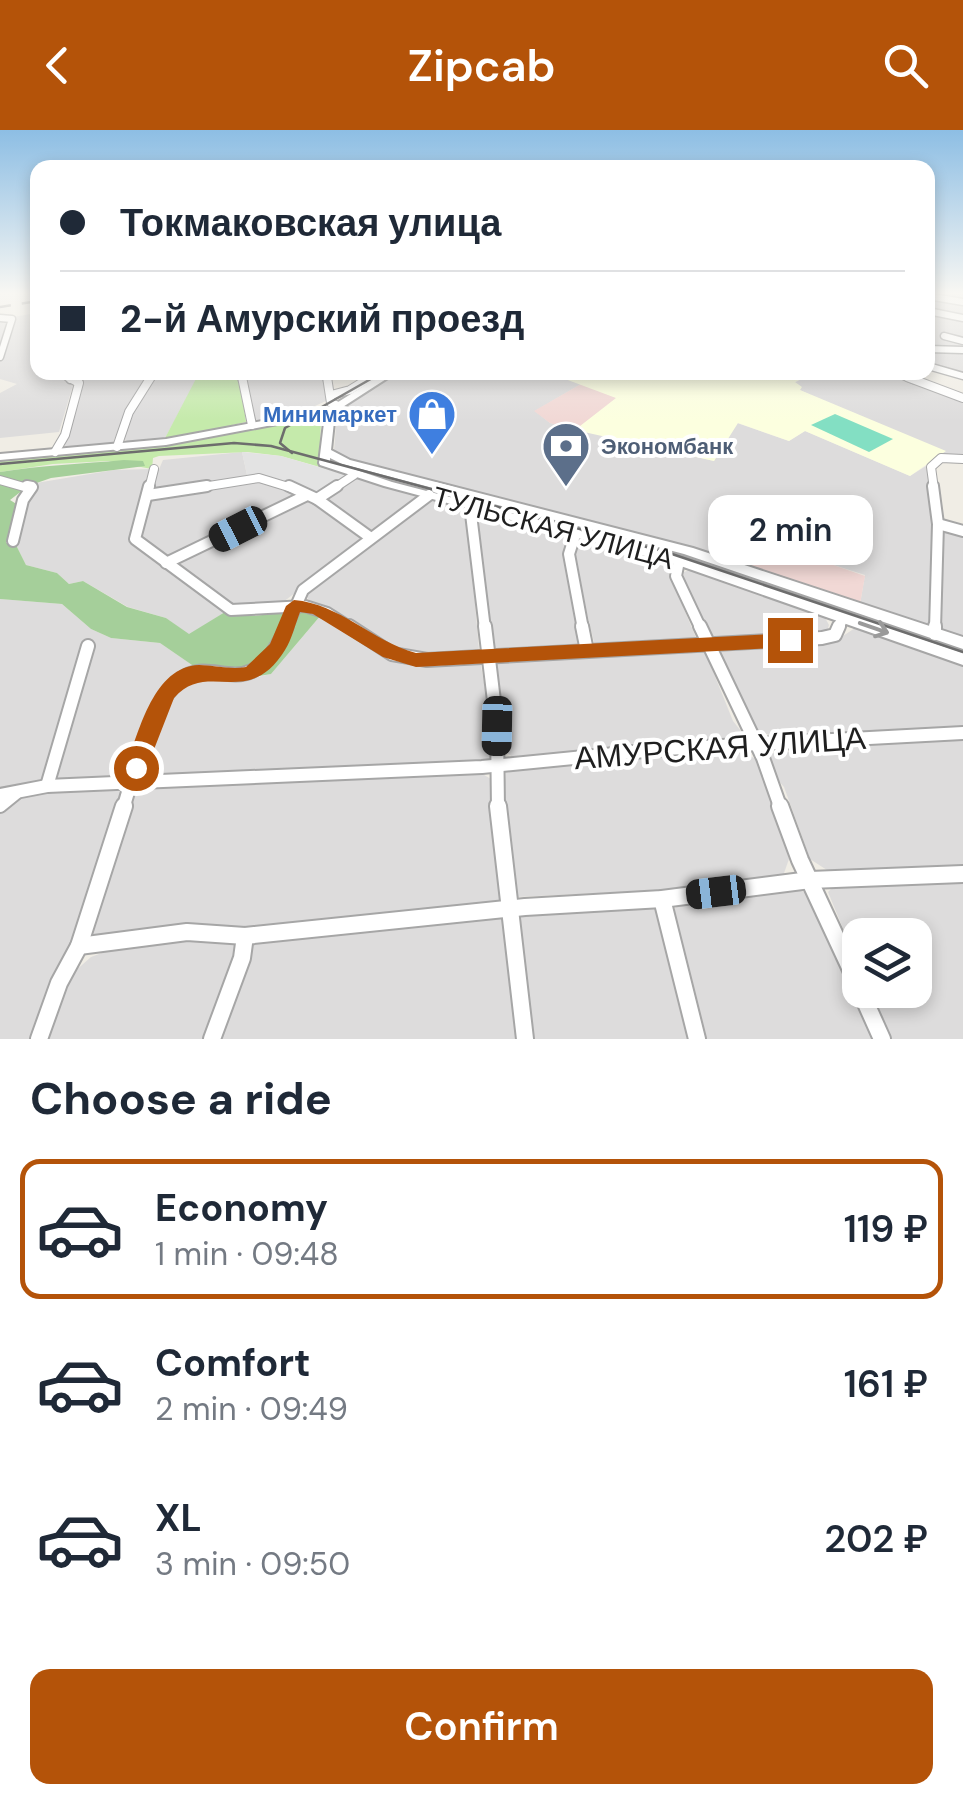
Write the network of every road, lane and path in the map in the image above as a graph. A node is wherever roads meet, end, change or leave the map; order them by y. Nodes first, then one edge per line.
1 (935, 349) edge
2 (963, 350) edge
3 (935, 368) edge
4 (963, 376) edge
5 (70, 380) edge
6 (149, 380) edge
7 (243, 380) edge
8 (328, 380) edge
9 (366, 380) edge
10 (380, 380) edge
11 (915, 380) edge
12 (331, 394) junction
13 (963, 398) edge
14 (334, 408) junction
15 (252, 425) junction
16 (116, 447) junction
17 (324, 451) junction
18 (55, 452) junction
19 (0, 457) edge
20 (963, 459) edge
21 (154, 469) dead end
22 (354, 474) junction
23 (0, 480) edge
24 (148, 494) junction
25 (429, 495) junction
26 (305, 496) junction
27 (317, 499) junction
28 (474, 506) junction
29 (938, 524) junction
30 (963, 531) edge
31 (576, 532) junction
32 (372, 538) junction
33 (13, 541) dead end
34 (678, 560) junction
35 (166, 563) junction
36 (294, 606) junction
37 (843, 618) junction
38 (935, 634) junction
39 (963, 643) edge
40 (709, 644) junction
41 (88, 646) dead end
42 (588, 651) junction
43 (486, 656) junction
44 (963, 659) edge
45 (963, 732) edge
46 (757, 746) junction
47 (496, 765) junction
48 (133, 782) junction
49 (47, 786) junction
50 (17, 792) junction
51 (0, 795) edge
52 (0, 806) edge
53 (963, 874) edge
54 (810, 880) junction
55 (662, 898) junction
56 (510, 908) junction
57 (245, 936) junction
58 (79, 946) junction
59 (842, 950) edge
60 (868, 1008) edge
61 (39, 1039) edge
62 (212, 1039) edge
63 (524, 1039) edge
64 (697, 1039) edge
65 (882, 1039) edge

1 - 2 street
3 - 4 street
5 - 18 street
6 - 16 street
7 - 15 street
8 - 12 street
9 - 12 street
10 - 14 street
11 - 13 street
12 - 14 street
14 - 15 street
14 - 17 street
15 - 16 street
16 - 18 street
17 - 22 street, ТУЛЬСКАЯ УЛИЦА
17 - 38 street, ТУЛЬСКАЯ УЛИЦА
18 - 19 street
20 - 29 street
21 - 24 street
22 - 25 street, ТУЛЬСКАЯ УЛИЦА
22 - 27 street
23 - 33 street
24 - 26 street
24 - 35 street
25 - 28 street, ТУЛЬСКАЯ УЛИЦА
25 - 32 street
26 - 27 street
26 - 35 street
27 - 32 street
28 - 31 street, ТУЛЬСКАЯ УЛИЦА
28 - 43 street
29 - 30 street
29 - 38 street
31 - 34 street, ТУЛЬСКАЯ УЛИЦА
31 - 42 street
32 - 36 street
34 - 37 street, ТУЛЬСКАЯ УЛИЦА
34 - 40 street
35 - 36 street
36 - 43 street
36 - 48 street
37 - 40 street
37 -> 44 street, ТУЛЬСКАЯ УЛИЦА
38 - 39 street, ТУЛЬСКАЯ УЛИЦА
40 - 42 street
40 - 46 street
41 - 49 street
42 - 43 street
43 - 47 street
45 - 46 street, АМУРСКАЯ УЛИЦА
46 - 47 street, АМУРСКАЯ УЛИЦА
46 - 54 street
47 - 48 street, АМУРСКАЯ УЛИЦА
47 - 56 street
48 - 49 street, АМУРСКАЯ УЛИЦА
48 - 58 street
49 - 50 street, АМУРСКАЯ УЛИЦА
50 - 51 street, АМУРСКАЯ УЛИЦА
50 - 52 street
53 - 54 street
54 - 55 street
54 - 59 street
55 - 56 street
55 - 64 street
56 - 57 street
56 - 63 street
57 - 58 street
57 - 62 street
58 - 61 street
60 - 65 street

